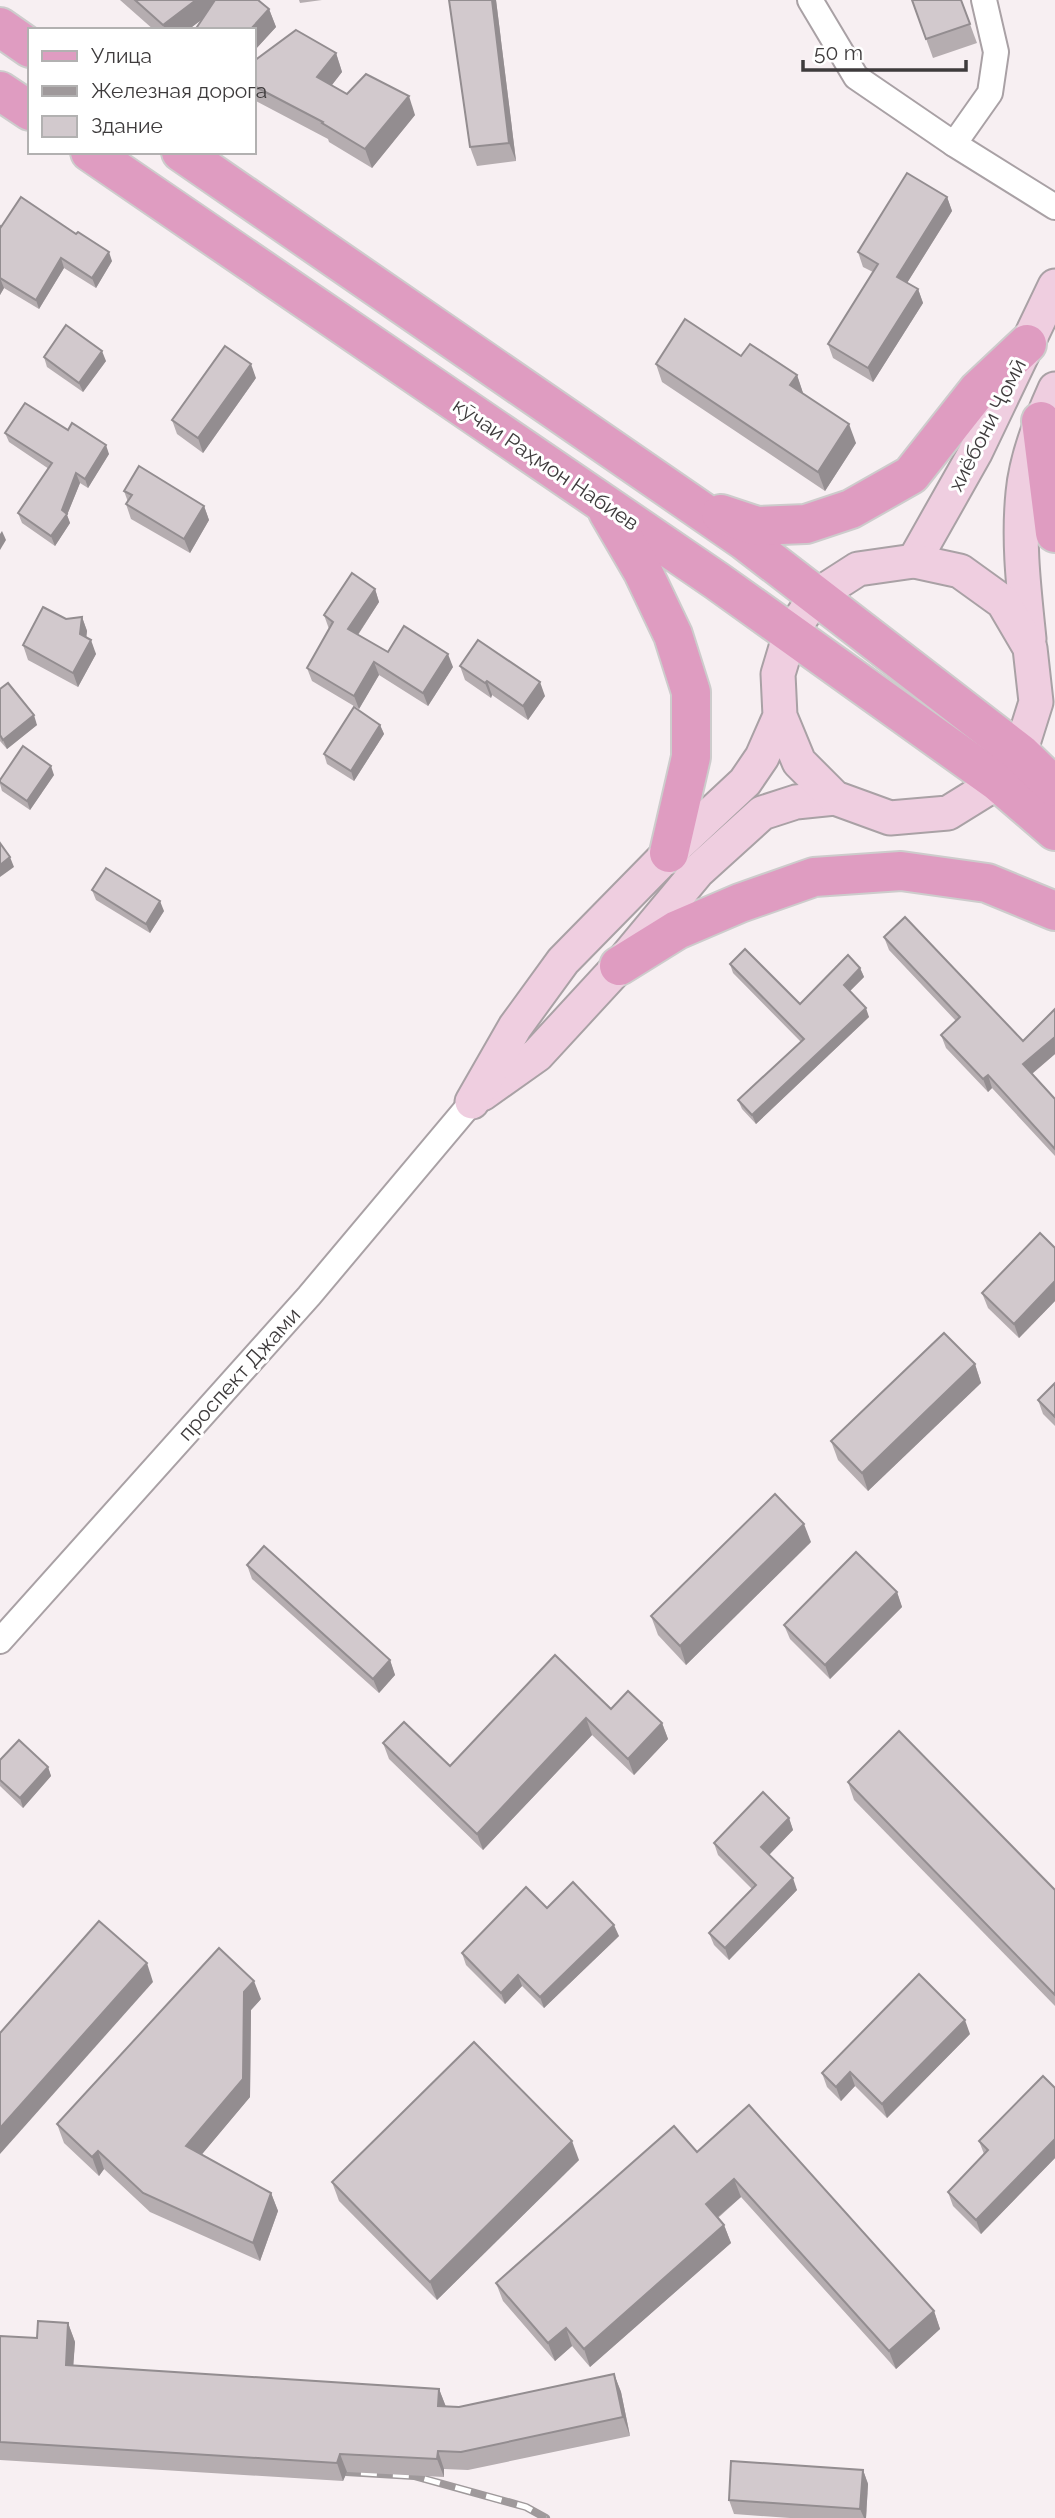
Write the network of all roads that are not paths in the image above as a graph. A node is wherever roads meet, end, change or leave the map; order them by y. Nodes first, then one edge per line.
1 (810, 0) edge
2 (984, 0) edge
3 (0, 27) edge
4 (28, 47) edge
5 (0, 91) edge
6 (28, 110) edge
7 (954, 144) junction
8 (93, 154) edge
9 (184, 154) edge
10 (1055, 206) edge
11 (1055, 286) edge
12 (454, 341) junction
13 (1027, 344) junction
14 (424, 380) junction
15 (1048, 405) edge
16 (601, 502) junction
17 (689, 502) junction
18 (1055, 533) edge
19 (914, 561) junction
20 (816, 596) junction
21 (790, 634) junction
22 (1030, 648) junction
23 (780, 716) junction
24 (1009, 768) junction
25 (1055, 787) edge
26 (835, 798) junction
27 (1055, 831) edge
28 (669, 853) junction
29 (1055, 911) edge
30 (619, 966) junction
31 (472, 1102) junction
32 (0, 1641) edge

1 - 7 street
2 - 7 street
3 - 4 main road
5 - 6 main road
7 - 10 street
8 - 14 main road, кӯчаи Раҳмон Набиев
9 - 12 main road
11 - 13 main road, хиёбони Ҷомӣ
12 - 14 main road
12 - 17 main road
13 - 17 main road
13 - 19 main road, хиёбони Ҷомӣ
14 - 16 main road, кӯчаи Раҳмон Набиев
15 - 18 main road
15 - 22 main road
16 - 21 main road, кӯчаи Раҳмон Набиев
16 - 28 main road
17 - 20 main road
19 - 20 main road
19 - 22 main road
20 - 21 main road
20 - 24 main road
21 - 23 main road
21 - 24 main road, кӯчаи Раҳмон Набиев
22 - 24 main road
23 - 26 main road
23 - 28 main road
24 - 25 main road
24 - 26 main road
24 - 27 main road
26 - 30 main road
28 - 31 main road
29 - 30 main road
30 - 31 main road
31 - 32 street, проспект Джами

